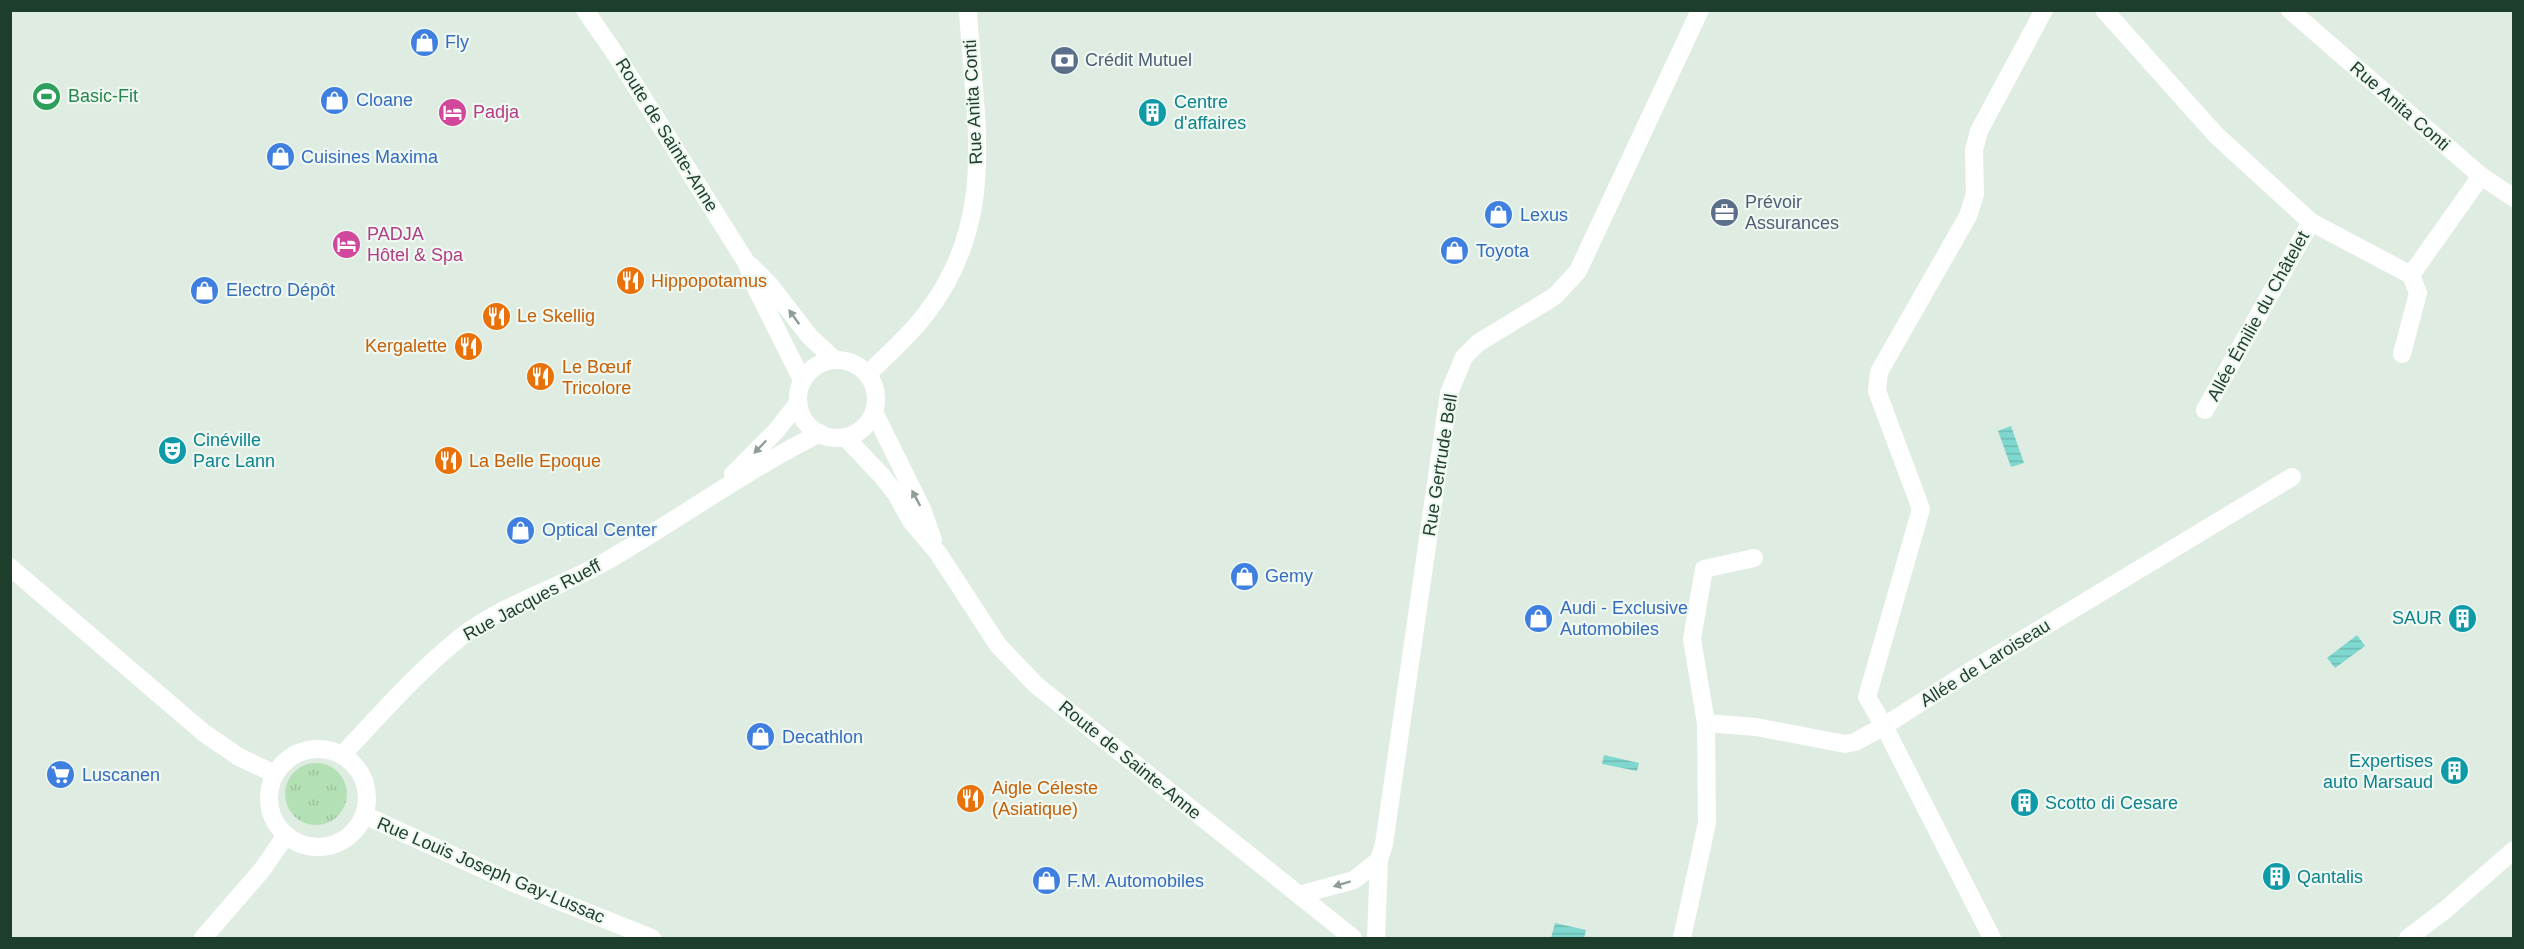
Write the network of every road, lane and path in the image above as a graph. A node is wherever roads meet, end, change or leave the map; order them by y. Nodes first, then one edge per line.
1 (585, 10) edge
2 (968, 10) edge
3 (1700, 10) edge
4 (2044, 10) edge
5 (2104, 10) edge
6 (2290, 10) edge
7 (2481, 176) junction
8 (2514, 198) edge
9 (2311, 222) junction
10 (746, 262) junction
11 (2411, 275) junction
12 (2402, 354) dead end
13 (835, 360) junction
14 (868, 374) junction
15 (802, 380) junction
16 (798, 403) junction
17 (2205, 410) dead end
18 (874, 412) junction
19 (820, 434) junction
20 (845, 437) junction
21 (2292, 477) dead end
22 (715, 493) junction
23 (938, 553) junction
24 (1754, 558) dead end
25 (10, 567) edge
26 (1706, 723) junction
27 (1884, 726) junction
28 (342, 755) junction
29 (275, 774) junction
30 (364, 815) junction
31 (286, 836) junction
32 (2514, 850) edge
33 (1379, 860) junction
34 (1299, 895) junction
35 (202, 939) edge
36 (652, 939) edge
37 (1353, 939) edge
38 (1376, 939) edge
39 (1682, 939) edge
40 (1992, 939) edge
41 (2408, 939) edge

1 - 10 street, Route de Sainte-Anne
2 - 14 street, Rue Anita Conti
3 - 33 street, Rue Gertrude Bell
4 - 27 street
5 - 9 street
6 - 7 street, Rue Anita Conti
7 - 8 street, Rue Anita Conti
7 - 11 street
9 - 11 street
9 - 17 street, Allée Émilie du Châtelet
13 -> 10 street, Route de Sainte-Anne
10 - 15 street, Route de Sainte-Anne
11 - 12 street
13 - 14 street
13 - 15 street
14 - 18 street
15 - 16 street
16 - 19 street
16 -> 22 street, Rue Jacques Rueff
18 - 20 street
23 -> 18 street, Route de Sainte-Anne
19 - 20 street
19 - 22 street, Rue Jacques Rueff
20 - 23 street, Route de Sainte-Anne
21 - 27 street, Allée de Laroiseau
22 - 28 street, Rue Jacques Rueff
23 - 34 street, Route de Sainte-Anne
24 - 26 street
25 - 29 street
26 - 27 street, Allée de Laroiseau
26 - 39 street
27 - 40 street
28 - 29 street
28 - 30 street
29 - 31 street
30 - 31 street
30 - 36 street, Rue Louis Joseph Gay-Lussac
31 - 35 street
32 - 41 street
33 -> 34 street
33 - 38 street, Rue Gertrude Bell
34 - 37 street, Route de Sainte-Anne

